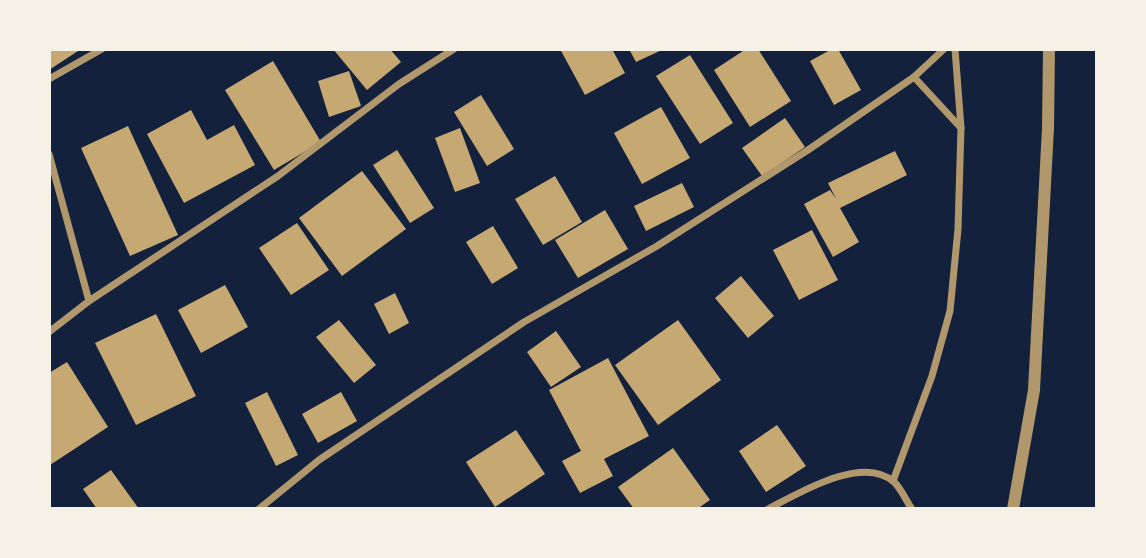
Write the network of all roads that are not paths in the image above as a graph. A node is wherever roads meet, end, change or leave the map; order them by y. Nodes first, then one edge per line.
1 (102, 49) edge
2 (454, 49) edge
3 (944, 49) edge
4 (955, 49) edge
5 (1049, 49) edge
6 (914, 77) junction
7 (49, 79) edge
8 (961, 128) junction
9 (49, 153) edge
10 (89, 301) junction
11 (49, 332) edge
12 (893, 481) junction
13 (259, 509) edge
14 (768, 509) edge
15 (912, 509) edge
16 (1013, 509) edge

1 - 7 street
2 - 10 street
3 - 6 street
4 - 8 street
5 - 16 street
6 - 8 street
6 - 13 street
8 - 12 street
9 - 10 street
10 - 11 street
12 - 14 street
12 - 15 street

